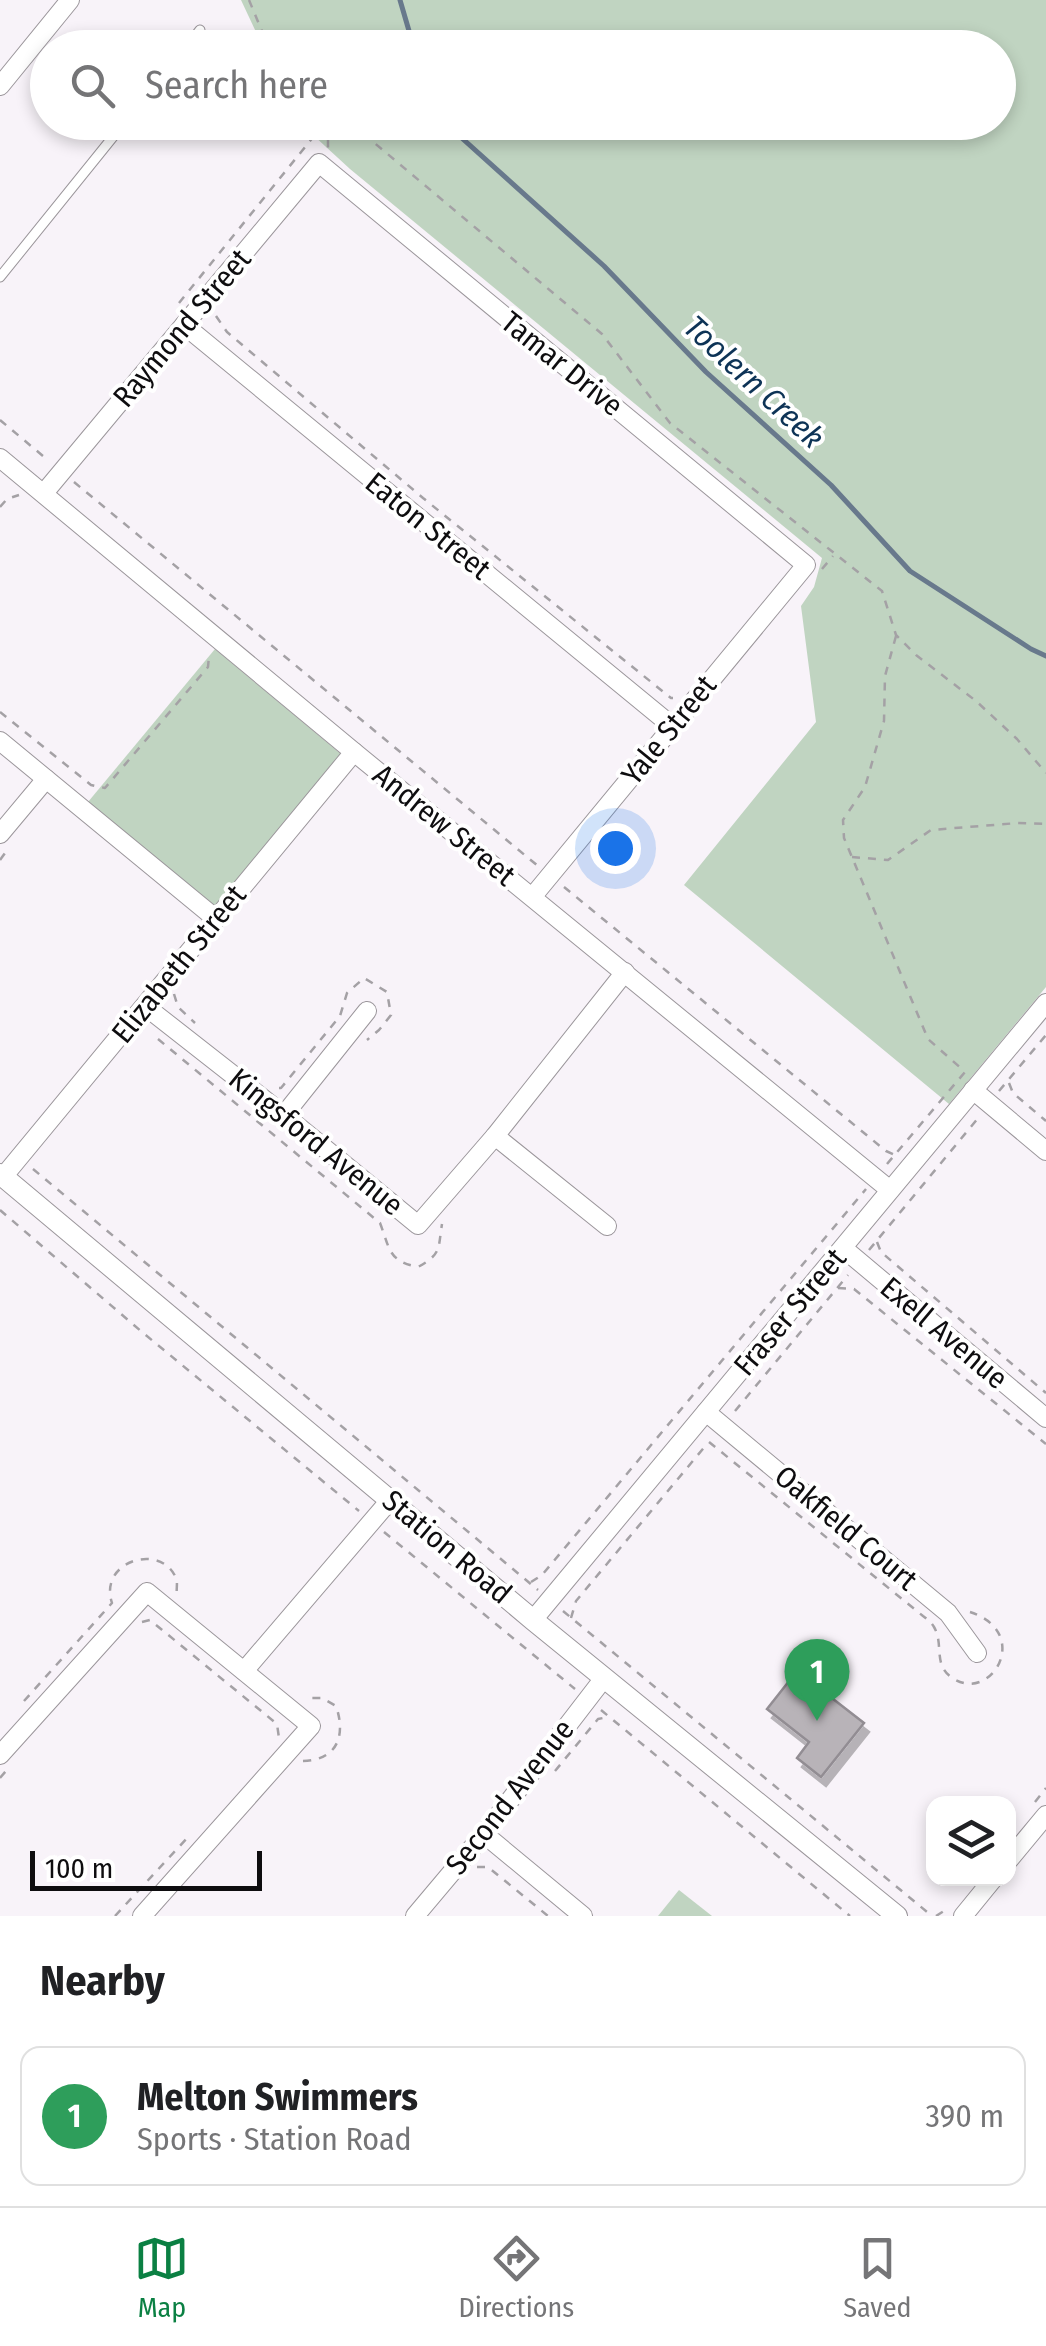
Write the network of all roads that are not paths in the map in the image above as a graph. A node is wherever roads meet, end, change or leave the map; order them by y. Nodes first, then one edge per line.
1 (70, 0) edge
2 (46, 30) edge
3 (30, 49) edge
4 (0, 86) edge
5 (110, 140) edge
6 (318, 163) joint
7 (0, 277) edge
8 (189, 330) junction
9 (3, 467) edge
10 (44, 493) junction
11 (806, 565) joint
12 (667, 722) junction
13 (0, 741) edge
14 (354, 752) junction
15 (46, 779) junction
16 (6, 840) edge
17 (533, 896) junction
18 (215, 918) junction
19 (625, 972) junction
20 (1046, 1003) edge
21 (151, 1011) junction
22 (368, 1011) dead end
23 (974, 1090) junction
24 (284, 1114) junction
25 (494, 1136) junction
26 (1046, 1151) edge
27 (2, 1175) edge
28 (882, 1191) junction
29 (607, 1226) dead end
30 (843, 1248) junction
31 (706, 1412) junction
32 (1046, 1418) edge
33 (390, 1500) junction
34 (534, 1620) junction
35 (977, 1653) dead end
36 (244, 1670) junction
37 (604, 1678) junction
38 (0, 1755) edge
39 (1046, 1815) edge
40 (484, 1834) junction
41 (1016, 1851) edge
42 (987, 1886) edge
43 (142, 1916) edge
44 (415, 1916) edge
45 (583, 1916) edge
46 (896, 1916) edge
47 (963, 1916) edge

1 - 2 street
3 - 4 street
5 - 7 lane
6 - 8 street, Raymond Street
6 - 11 street, Tamar Drive
8 - 10 street, Raymond Street
8 - 12 street, Eaton Street
9 - 10 street, Andrew Street
10 - 14 street, Andrew Street
11 - 12 street, Yale Street
12 - 17 street, Yale Street
13 - 15 street
14 - 17 street, Andrew Street
14 - 18 street, Elizabeth Street
15 - 16 street
15 - 18 street
17 - 19 street, Andrew Street
18 - 21 street, Elizabeth Street
19 - 25 street, Kingsford Avenue
19 - 28 street, Andrew Street
20 - 23 street, Fraser Street
21 - 24 street, Kingsford Avenue
21 - 27 street, Elizabeth Street
22 - 24 street
23 - 26 street
23 - 28 street, Fraser Street
24 - 25 street, Kingsford Avenue
25 - 29 street
27 - 33 street, Station Road
28 - 30 street, Fraser Street
30 - 31 street, Fraser Street
30 - 32 street, Exell Avenue
31 - 34 street, Fraser Street
31 - 35 street, Oakfield Court
33 - 34 street, Station Road
33 - 36 street
34 - 37 street, Station Road
36 - 38 street
36 - 43 street
37 - 40 street, Second Avenue
37 - 46 street, Station Road
39 - 41 street
40 - 44 street, Second Avenue
40 - 45 street
42 - 47 street

